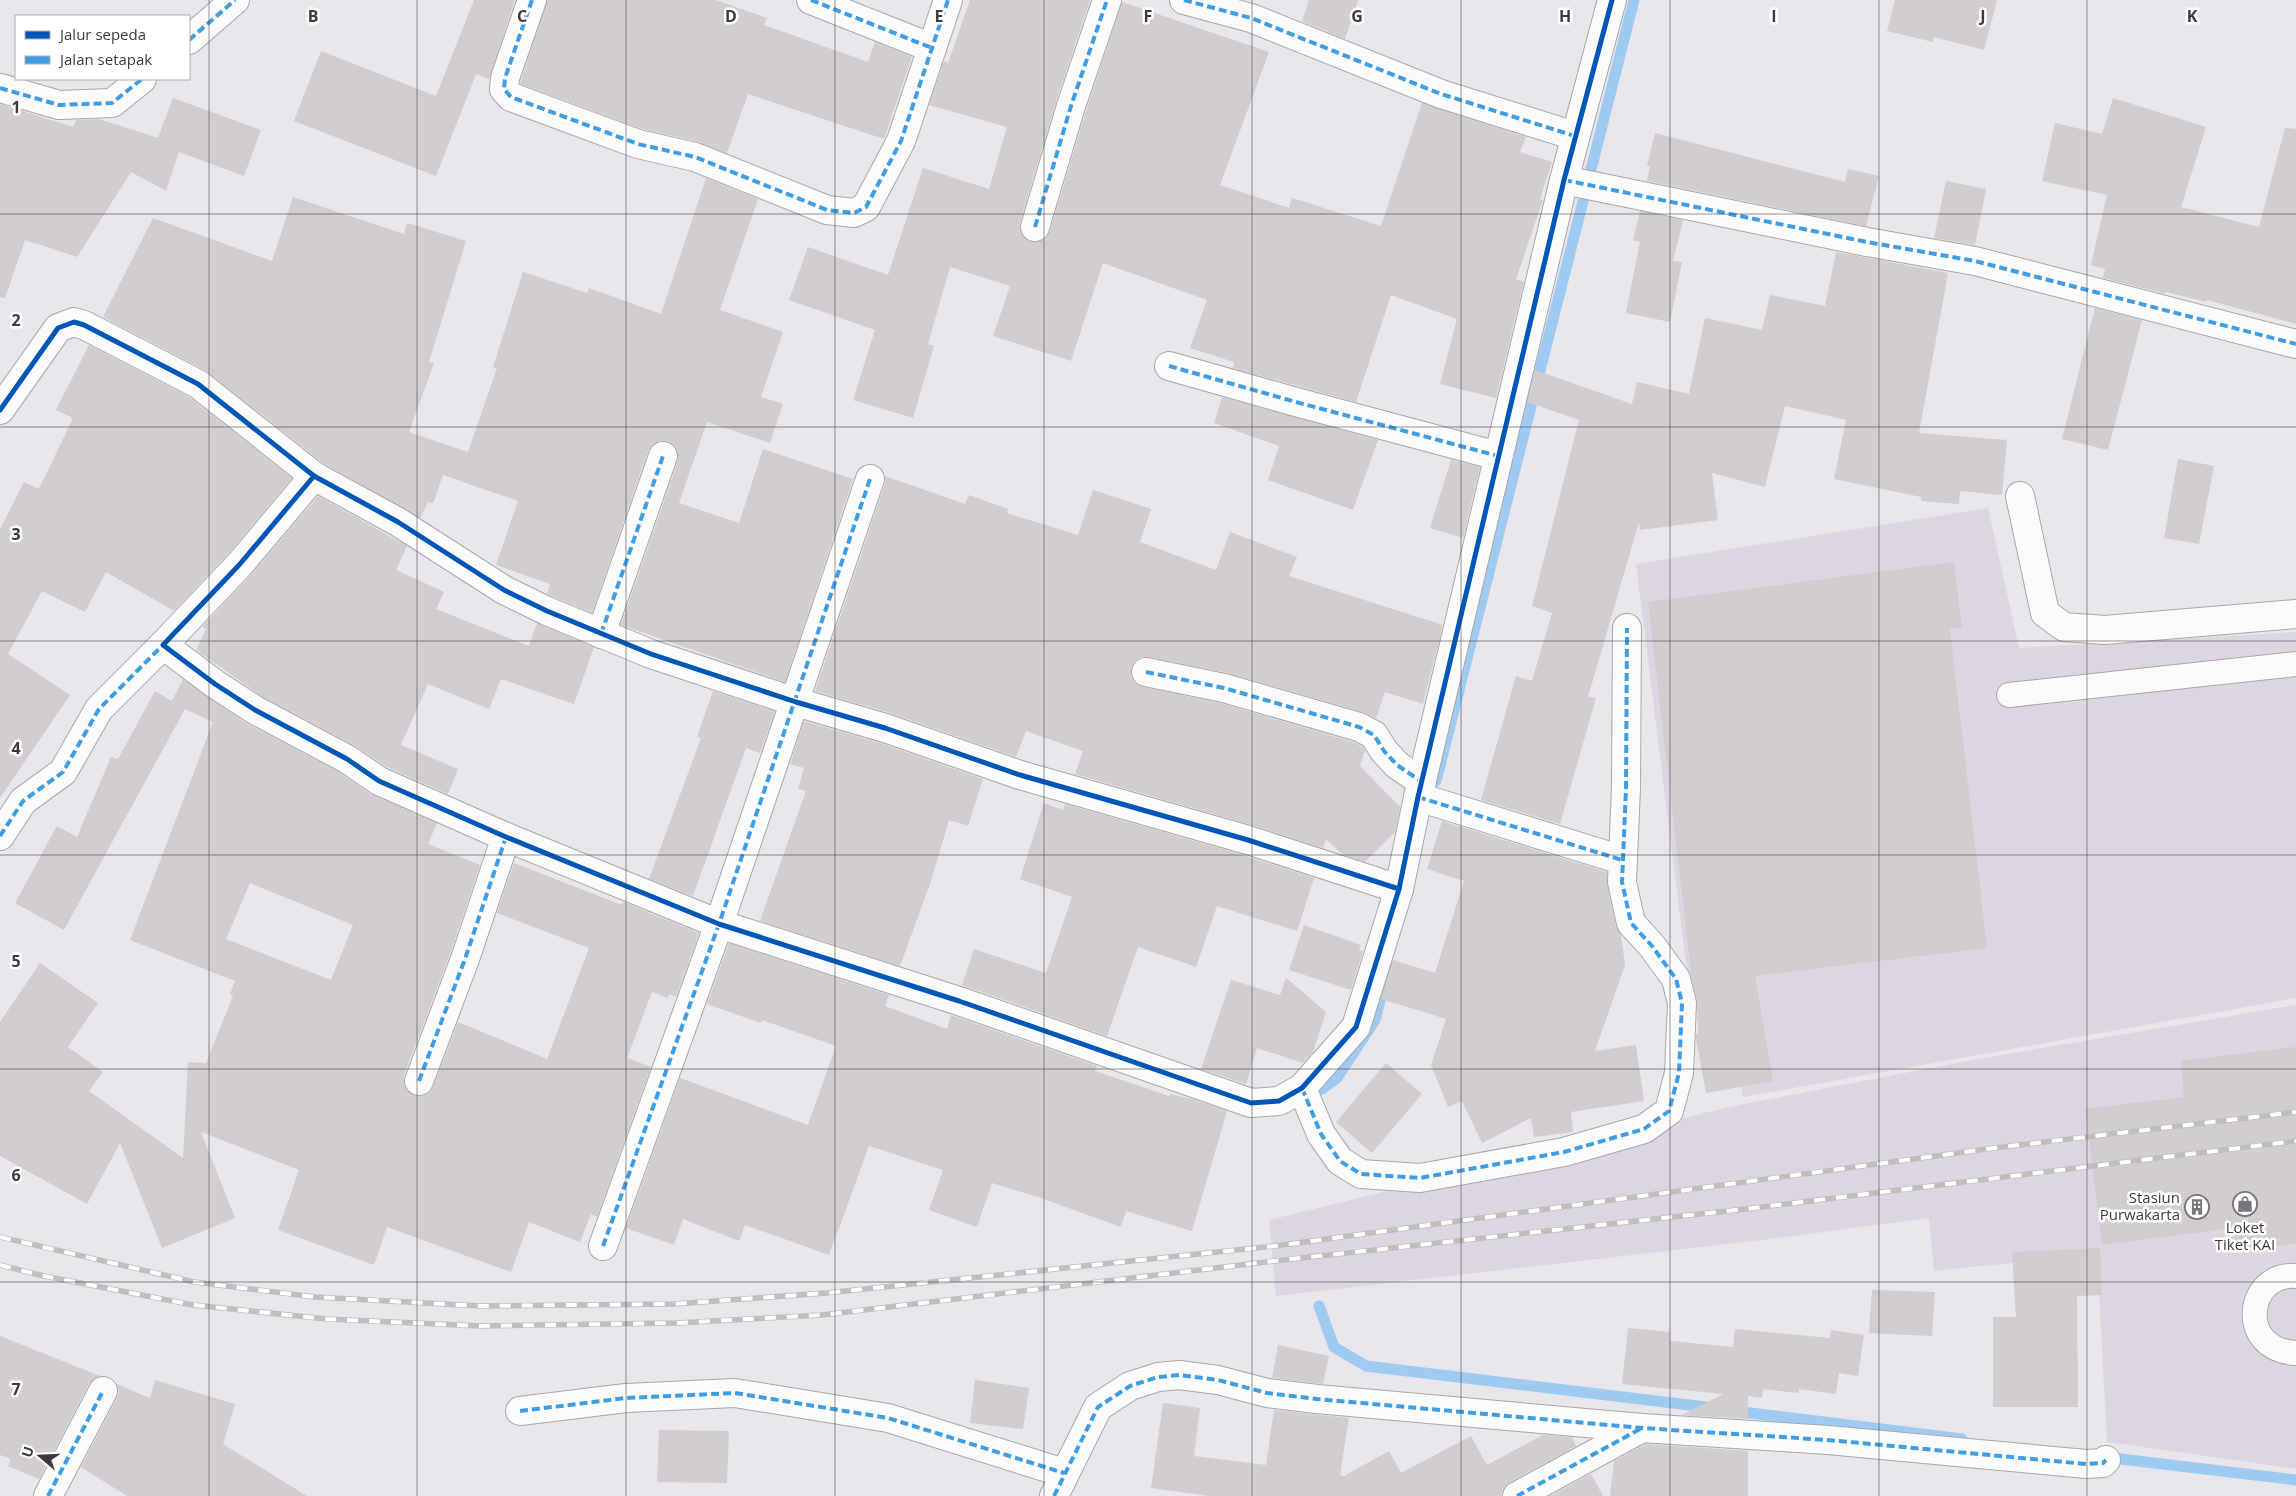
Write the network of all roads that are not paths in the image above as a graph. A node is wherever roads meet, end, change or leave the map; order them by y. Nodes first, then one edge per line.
1 (235, 0) edge
2 (532, 0) edge
3 (811, 0) edge
4 (948, 0) edge
5 (1107, 0) edge
6 (1184, 0) edge
7 (1612, 0) edge
8 (190, 39) edge
9 (932, 48) junction
10 (141, 80) edge
11 (0, 88) edge
12 (1575, 136) junction
13 (1569, 181) junction
14 (1035, 227) dead end
15 (2296, 344) edge
16 (1170, 366) dead end
17 (0, 410) edge
18 (663, 456) dead end
19 (1498, 456) junction
20 (314, 476) junction
21 (870, 479) dead end
22 (2020, 496) dead end
23 (2296, 614) edge
24 (1626, 628) dead end
25 (601, 634) junction
26 (163, 645) junction
27 (2296, 664) edge
28 (1146, 672) dead end
29 (2008, 695) dead end
30 (796, 702) junction
31 (1426, 795) junction
32 (0, 836) edge
33 (506, 837) junction
34 (1622, 860) junction
35 (1399, 889) junction
36 (719, 924) junction
37 (420, 1081) dead end
38 (1302, 1088) junction
39 (604, 1246) dead end
40 (2296, 1276) edge
41 (2296, 1352) edge
42 (103, 1391) dead end
43 (520, 1411) dead end
44 (1642, 1428) junction
45 (2106, 1460) dead end
46 (1059, 1484) edge
47 (48, 1496) edge
48 (1518, 1496) edge

1 - 8 street
2 - 9 street
3 - 9 street
4 - 9 street
5 - 14 street
6 - 12 street
7 - 12 street
10 - 11 street
12 - 13 street
13 - 15 street
13 - 19 street
16 - 19 street
17 - 20 street
18 - 25 street
19 - 31 street
20 - 25 street
20 - 26 street
21 - 30 street
22 - 23 street
24 - 34 street
25 - 30 street
26 - 32 street
26 - 33 street
27 - 29 lane
28 - 31 street
30 - 35 street
30 - 36 street
31 - 34 street
31 - 35 street
33 - 36 street
33 - 37 street
34 - 38 street
35 - 38 street
36 - 38 street
36 - 39 street
40 - 41 lane
42 - 47 street
43 - 46 street
44 - 45 street
44 - 46 street
44 - 48 street

